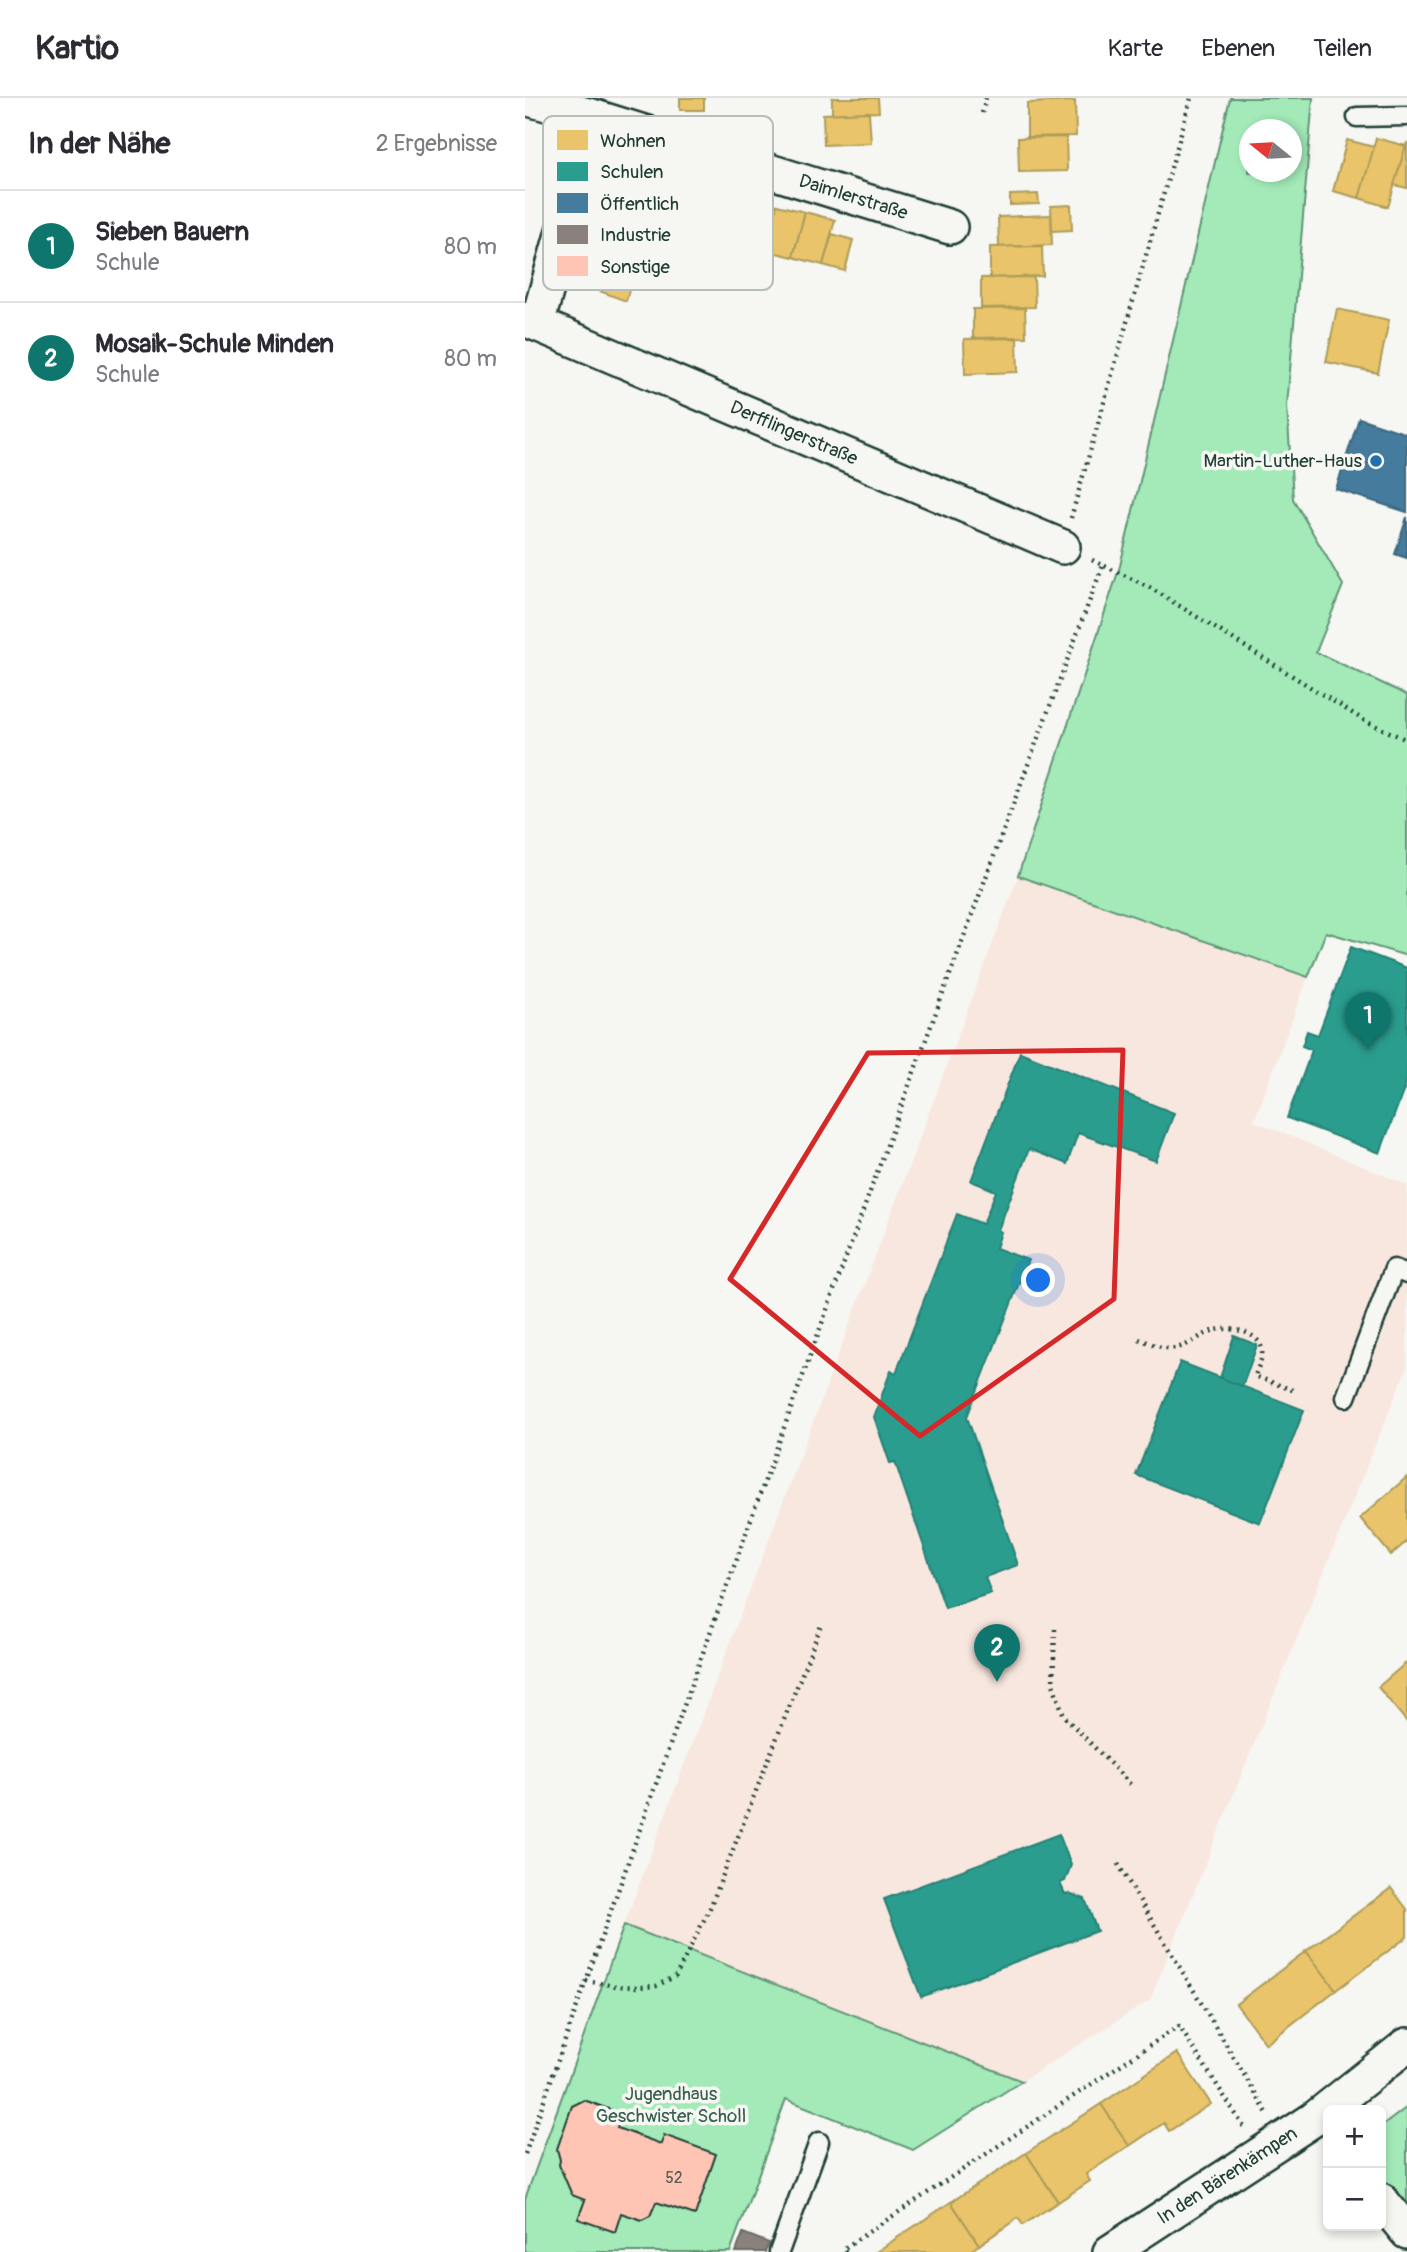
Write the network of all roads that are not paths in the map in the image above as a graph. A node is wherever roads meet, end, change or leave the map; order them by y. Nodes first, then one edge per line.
1 (525, 98) edge
2 (580, 108) edge
3 (605, 116) edge
4 (1407, 116) edge
5 (1356, 117) dead end
6 (773, 170) edge
7 (950, 227) dead end
8 (543, 269) edge
9 (531, 321) edge
10 (1063, 547) road end
11 (1407, 1274) edge
12 (1346, 1397) dead end
13 (1407, 2045) edge
14 (1321, 2128) edge
15 (819, 2142) dead end
16 (1386, 2206) edge
17 (1407, 2232) edge
18 (779, 2252) edge
19 (1110, 2252) edge

1 - 2 street, Daimlerstraße
2 - 3 street, Daimlerstraße
4 - 5 lane
6 - 7 street, Daimlerstraße
8 - 9 street
9 - 10 street, Derfflingerstraße
11 - 12 lane
13 - 14 street, In den Bärenkämpen
14 - 19 street, In den Bärenkämpen
15 - 18 lane
16 - 17 street

